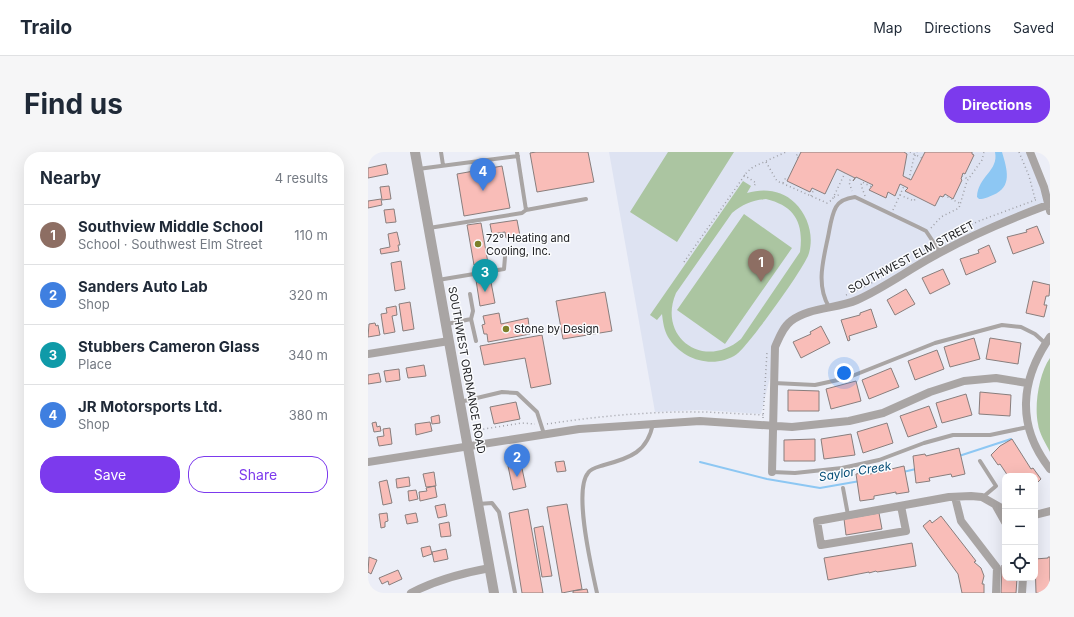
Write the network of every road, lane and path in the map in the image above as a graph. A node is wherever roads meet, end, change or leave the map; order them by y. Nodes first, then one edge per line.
1 (415, 152) edge
2 (441, 152) edge
3 (786, 152) edge
4 (798, 152) edge
5 (910, 152) edge
6 (918, 152) edge
7 (984, 152) edge
8 (1019, 152) edge
9 (1030, 152) edge
10 (518, 154) edge
11 (915, 155) junction
12 (798, 158) dead end
13 (922, 158) dead end
14 (766, 162) junction
15 (443, 166) junction
16 (418, 169) junction
17 (845, 173) dead end
18 (744, 175) junction
19 (962, 176) dead end
20 (909, 179) dead end
21 (968, 179) junction
22 (787, 180) dead end
23 (783, 184) junction
24 (754, 186) dead end
25 (904, 186) dead end
26 (872, 187) dead end
27 (814, 189) dead end
28 (900, 195) junction
29 (811, 196) junction
30 (944, 196) dead end
31 (916, 197) dead end
32 (586, 199) dead end
33 (866, 200) dead end
34 (961, 204) junction
35 (1049, 207) edge
36 (1038, 208) junction
37 (526, 210) junction
38 (892, 212) dead end
39 (429, 228) junction
40 (929, 229) dead end
41 (940, 252) junction
42 (505, 256) dead end
43 (684, 262) dead end
44 (438, 280) junction
45 (470, 294) dead end
46 (829, 308) junction
47 (471, 318) junction
48 (446, 324) junction
49 (1048, 340) edge
50 (449, 341) junction
51 (476, 341) dead end
52 (368, 354) edge
53 (773, 383) junction
54 (1027, 383) junction
55 (460, 402) junction
56 (653, 423) junction
57 (772, 426) junction
58 (1028, 427) junction
59 (545, 435) junction
60 (468, 446) junction
61 (980, 461) dead end
62 (368, 462) edge
63 (1050, 469) edge
64 (772, 472) joint
65 (843, 488) dead end
66 (956, 497) junction
67 (982, 497) junction
68 (478, 504) junction
69 (901, 506) junction
70 (996, 506) junction
71 (1003, 509) edge
72 (1050, 511) edge
73 (848, 516) junction
74 (1002, 517) edge
75 (1038, 517) edge
76 (490, 568) junction
77 (1023, 581) edge
78 (411, 593) edge
79 (494, 593) edge
80 (515, 593) edge
81 (597, 593) edge
82 (996, 593) edge
83 (1022, 593) edge

1 - 16 street, SOUTHWEST ORDNANCE ROAD
2 - 15 lane
3 - 14 path
4 - 12 path
5 - 11 path
6 - 11 path
7 - 21 path
8 - 36 path
9 - 35 street
10 - 15 lane
10 - 37 lane
11 - 13 path
11 - 20 path
14 - 18 path
14 - 23 path
15 - 16 lane
16 - 39 street, SOUTHWEST ORDNANCE ROAD
17 - 29 path
18 - 24 path
18 - 43 path
19 - 21 path
21 - 34 path
22 - 23 path
23 - 29 path
25 - 28 path
26 - 33 path
27 - 29 path
28 - 31 path
28 - 38 path
30 - 34 path
32 - 37 lane
34 - 40 path
35 - 36 street, SOUTHWEST ELM STREET
36 - 41 street, SOUTHWEST ELM STREET
37 - 39 lane
39 - 44 street, SOUTHWEST ORDNANCE ROAD
41 - 46 street, SOUTHWEST ELM STREET
41 - 46 lane
42 - 44 lane
44 - 48 street, SOUTHWEST ORDNANCE ROAD
45 - 47 lane
46 - 53 street, SOUTHWEST ELM STREET
47 - 48 lane
47 - 51 lane
48 - 50 street, SOUTHWEST ORDNANCE ROAD
49 - 53 lane
49 - 54 street
50 - 52 street
50 - 55 street, SOUTHWEST ORDNANCE ROAD
53 - 57 street, SOUTHWEST ELM STREET
54 - 57 street
54 - 58 street
55 - 59 lane
55 - 60 street, SOUTHWEST ORDNANCE ROAD
56 - 57 street
56 - 59 street
56 - 81 lane
57 - 64 street, SOUTHWEST ELM STREET
58 - 63 street
58 - 64 lane
59 - 60 street
60 - 62 street
60 - 68 street, SOUTHWEST ORDNANCE ROAD
61 - 67 lane
65 - 73 lane
66 - 67 street
66 - 69 street
66 - 82 street
67 - 70 street
68 - 76 street, SOUTHWEST ORDNANCE ROAD
68 - 80 lane
69 - 73 street
69 - 73 street
70 - 71 street
70 - 74 street
72 - 75 street
76 - 78 street
76 - 79 street, SOUTHWEST ORDNANCE ROAD
77 - 83 street

